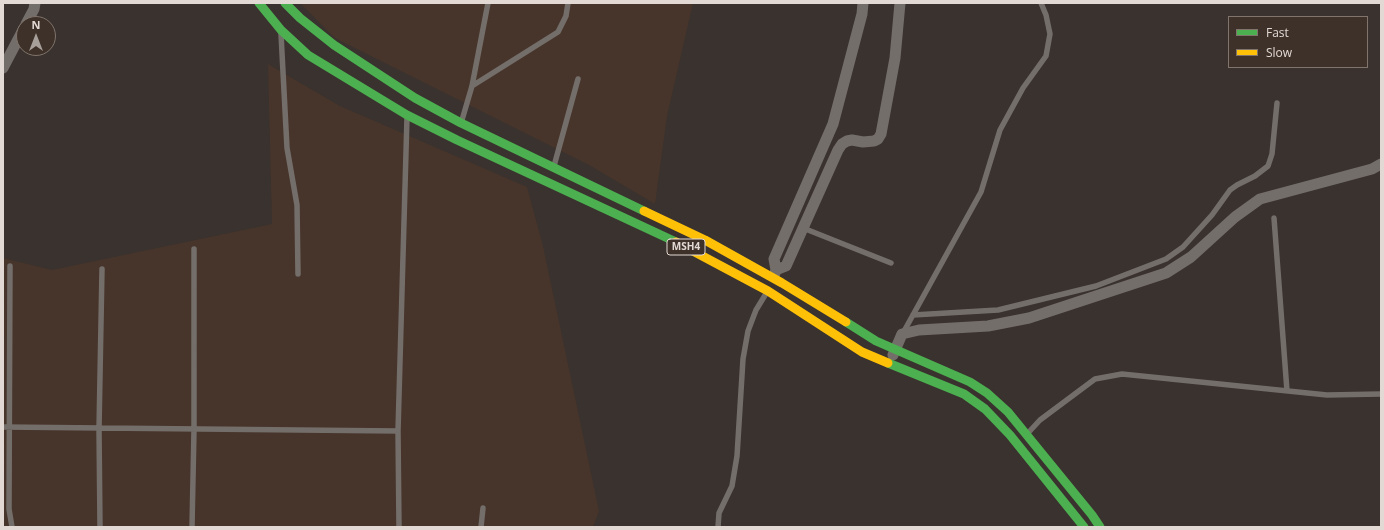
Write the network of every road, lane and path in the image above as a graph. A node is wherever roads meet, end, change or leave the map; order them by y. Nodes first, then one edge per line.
1 (35, 3) edge
2 (259, 3) edge
3 (285, 3) edge
4 (488, 3) edge
5 (568, 3) edge
6 (863, 3) edge
7 (900, 3) edge
8 (1041, 3) edge
9 (30, 16) edge
10 (281, 30) junction
11 (16, 43) edge
12 (3, 68) edge
13 (578, 79) dead end
14 (472, 86) junction
15 (1277, 102) dead end
16 (407, 115) junction
17 (459, 132) junction
18 (1381, 164) edge
19 (552, 176) junction
20 (1274, 218) dead end
21 (803, 228) junction
22 (194, 249) dead end
23 (890, 263) dead end
24 (10, 266) dead end
25 (102, 269) dead end
26 (298, 274) dead end
27 (774, 274) junction
28 (768, 291) junction
29 (913, 315) junction
30 (902, 334) junction
31 (896, 351) junction
32 (889, 362) junction
33 (1287, 391) junction
34 (1381, 394) edge
35 (6, 427) edge
36 (99, 429) junction
37 (194, 430) junction
38 (398, 431) junction
39 (1027, 434) junction
40 (1018, 444) junction
41 (483, 508) dead end
42 (12, 527) edge
43 (100, 527) edge
44 (192, 527) edge
45 (399, 527) edge
46 (481, 527) edge
47 (718, 527) edge
48 (1084, 527) edge
49 (1100, 527) edge

1 - 9 street
2 - 10 main road, MSH4
3 - 17 main road, MSH4
4 - 14 lane
5 - 14 lane
6 - 27 street
7 - 21 street
8 - 29 lane
10 - 16 main road, MSH4
10 - 26 lane
11 - 12 street
13 - 19 lane
14 - 17 lane
15 - 29 lane
16 - 17 main road, MSH4
16 - 38 lane
17 - 19 main road, MSH4
17 - 19 main road, MSH4
18 - 30 street
19 - 27 main road, MSH4
19 - 28 main road, MSH4
20 - 33 lane
21 - 23 lane
21 - 27 street
22 - 37 lane
24 - 35 lane
25 - 36 lane
27 - 28 street
27 - 31 main road, MSH4
28 - 32 main road, MSH4
28 - 47 lane
29 - 30 lane
30 - 31 street
31 - 32 street
31 - 39 main road, MSH4
32 - 40 main road, MSH4
33 - 34 lane
33 - 39 lane
35 - 36 lane
35 - 42 lane
36 - 37 lane
36 - 43 lane
37 - 38 lane
37 - 44 lane
38 - 45 lane
39 - 40 lane
39 - 49 main road, MSH4
40 - 48 main road, MSH4
41 - 46 lane

